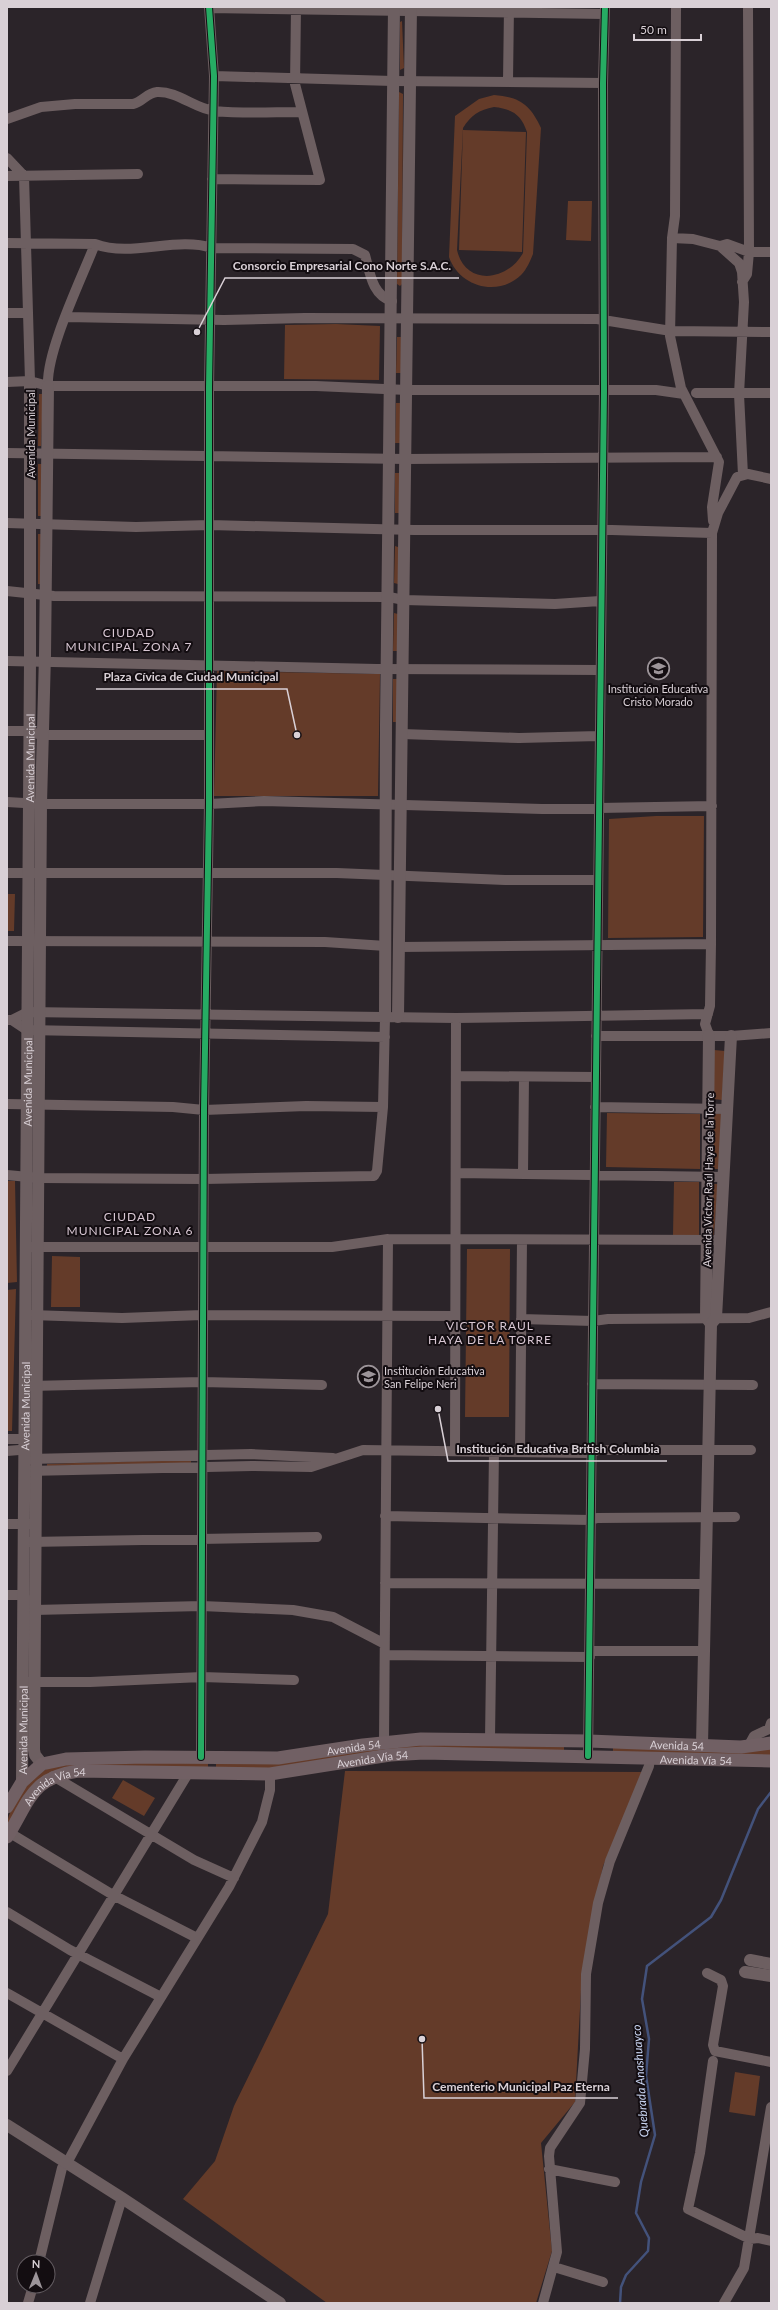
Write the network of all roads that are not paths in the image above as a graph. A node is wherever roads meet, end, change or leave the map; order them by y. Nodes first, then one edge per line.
1 (676, 7) edge
2 (748, 7) edge
3 (209, 8) edge
4 (296, 8) edge
5 (394, 9) edge
6 (411, 9) edge
7 (509, 9) edge
8 (605, 10) edge
9 (214, 76) junction
10 (294, 78) junction
11 (393, 81) junction
12 (410, 81) junction
13 (508, 81) junction
14 (603, 83) junction
15 (213, 111) junction
16 (301, 112) junction
17 (7, 119) edge
18 (7, 158) edge
19 (138, 174) dead end
20 (7, 176) edge
21 (24, 176) junction
22 (212, 179) junction
23 (672, 238) junction
24 (7, 243) edge
25 (25, 243) junction
26 (95, 244) junction
27 (720, 246) junction
28 (212, 248) junction
29 (770, 250) edge
30 (749, 252) junction
31 (742, 282) junction
32 (392, 301) junction
33 (7, 313) edge
34 (27, 313) junction
35 (66, 317) junction
36 (211, 319) junction
37 (391, 319) junction
38 (408, 319) junction
39 (603, 320) junction
40 (671, 331) junction
41 (741, 332) junction
42 (771, 332) edge
43 (30, 381) junction
44 (7, 382) edge
45 (48, 386) junction
46 (209, 387) junction
47 (390, 389) junction
48 (407, 390) junction
49 (604, 390) junction
50 (696, 393) dead end
51 (771, 393) edge
52 (684, 394) junction
53 (739, 394) junction
54 (7, 453) edge
55 (30, 454) junction
56 (47, 454) junction
57 (210, 455) junction
58 (717, 457) junction
59 (390, 458) junction
60 (406, 459) junction
61 (602, 459) junction
62 (742, 475) junction
63 (771, 479) edge
64 (7, 523) edge
65 (29, 524) junction
66 (46, 524) junction
67 (210, 525) junction
68 (389, 528) junction
69 (713, 528) junction
70 (405, 530) junction
71 (602, 530) junction
72 (7, 591) edge
73 (30, 592) junction
74 (46, 596) junction
75 (209, 596) junction
76 (389, 597) junction
77 (404, 600) junction
78 (600, 602) junction
79 (7, 661) edge
80 (30, 662) junction
81 (45, 663) junction
82 (207, 665) junction
83 (403, 668) junction
84 (387, 669) junction
85 (600, 670) junction
86 (7, 731) edge
87 (29, 731) junction
88 (402, 734) junction
89 (41, 735) junction
90 (207, 735) junction
91 (599, 736) junction
92 (7, 802) edge
93 (35, 803) junction
94 (386, 803) junction
95 (209, 804) junction
96 (401, 806) junction
97 (712, 806) junction
98 (599, 808) junction
99 (28, 872) junction
100 (41, 872) junction
101 (7, 873) edge
102 (206, 873) junction
103 (386, 875) junction
104 (400, 877) junction
105 (597, 880) junction
106 (7, 941) edge
107 (28, 941) junction
108 (41, 942) junction
109 (206, 943) junction
110 (711, 944) junction
111 (597, 945) junction
112 (386, 946) junction
113 (399, 947) junction
114 (28, 1012) junction
115 (40, 1012) junction
116 (205, 1014) junction
117 (708, 1014) junction
118 (385, 1017) junction
119 (398, 1017) junction
120 (596, 1017) junction
121 (456, 1018) junction
122 (10, 1020) edge
123 (27, 1030) junction
124 (40, 1030) junction
125 (205, 1033) junction
126 (771, 1033) edge
127 (709, 1035) junction
128 (596, 1036) junction
129 (731, 1036) junction
130 (385, 1037) junction
131 (457, 1076) junction
132 (524, 1077) junction
133 (596, 1077) junction
134 (7, 1104) edge
135 (33, 1105) junction
136 (383, 1107) junction
137 (595, 1107) junction
138 (709, 1109) junction
139 (728, 1109) junction
140 (204, 1110) junction
141 (456, 1173) junction
142 (522, 1173) junction
143 (594, 1174) junction
144 (7, 1175) edge
145 (708, 1176) junction
146 (25, 1177) junction
147 (724, 1177) junction
148 (39, 1178) junction
149 (204, 1179) junction
150 (388, 1239) junction
151 (455, 1240) junction
152 (522, 1240) junction
153 (707, 1240) junction
154 (720, 1240) junction
155 (594, 1241) junction
156 (25, 1247) junction
157 (39, 1247) junction
158 (203, 1248) junction
159 (771, 1312) edge
160 (31, 1315) junction
161 (202, 1315) junction
162 (454, 1316) junction
163 (388, 1317) junction
164 (521, 1319) junction
165 (711, 1320) junction
166 (593, 1321) junction
167 (202, 1382) junction
168 (710, 1383) junction
169 (322, 1384) dead end
170 (592, 1384) junction
171 (753, 1385) dead end
172 (24, 1386) junction
173 (36, 1386) junction
174 (7, 1440) edge
175 (385, 1450) junction
176 (751, 1450) dead end
177 (7, 1451) edge
178 (455, 1451) junction
179 (494, 1451) junction
180 (707, 1451) junction
181 (520, 1452) junction
182 (591, 1452) junction
183 (30, 1455) junction
184 (203, 1455) junction
185 (339, 1458) junction
186 (203, 1468) junction
187 (385, 1516) junction
188 (735, 1517) dead end
189 (493, 1518) junction
190 (705, 1518) junction
191 (591, 1520) junction
192 (7, 1524) edge
193 (29, 1524) junction
194 (317, 1537) dead end
195 (202, 1539) junction
196 (29, 1542) junction
197 (385, 1583) junction
198 (492, 1583) junction
199 (592, 1584) junction
200 (705, 1584) junction
201 (7, 1595) edge
202 (23, 1595) junction
203 (202, 1606) junction
204 (34, 1610) junction
205 (383, 1643) junction
206 (704, 1651) junction
207 (491, 1654) junction
208 (590, 1654) junction
209 (385, 1655) junction
210 (202, 1677) junction
211 (294, 1680) dead end
212 (27, 1682) junction
213 (771, 1723) edge
214 (490, 1739) junction
215 (589, 1741) junction
216 (384, 1742) junction
217 (771, 1743) edge
218 (702, 1746) junction
219 (748, 1747) junction
220 (588, 1756) junction
221 (201, 1757) junction
222 (650, 1758) junction
223 (771, 1761) edge
224 (42, 1764) junction
225 (189, 1772) junction
226 (270, 1774) junction
227 (53, 1776) junction
228 (22, 1782) junction
229 (7, 1807) edge
230 (151, 1833) junction
231 (8, 1835) edge
232 (234, 1878) junction
233 (113, 1895) junction
234 (7, 1912) edge
235 (197, 1938) junction
236 (78, 1954) junction
237 (750, 1960) joint
238 (771, 1964) edge
239 (745, 1972) joint
240 (708, 1973) dead end
241 (771, 1976) edge
242 (7, 1993) edge
243 (161, 1997) junction
244 (43, 2014) junction
245 (123, 2059) junction
246 (713, 2061) dead end
247 (771, 2062) edge
248 (7, 2071) edge
249 (771, 2108) edge
250 (7, 2125) edge
251 (66, 2163) junction
252 (549, 2169) junction
253 (615, 2182) dead end
254 (122, 2198) junction
255 (750, 2239) junction
256 (771, 2241) edge
257 (41, 2254) edge
258 (554, 2268) junction
259 (603, 2282) dead end
260 (90, 2303) edge
261 (280, 2303) edge
262 (543, 2303) edge
263 (724, 2303) edge

1 - 23 street
2 - 30 street
3 - 4 street
3 - 9 street
4 - 5 street
4 - 10 street
5 - 6 street
5 - 11 street
6 - 7 street
6 - 12 street
7 - 8 street
7 - 13 street
8 - 14 street
9 - 10 street
9 - 15 street
10 - 11 street
10 - 16 street
11 - 12 street
11 - 32 street
12 - 13 street
12 - 38 street
13 - 14 street
14 - 39 street
15 - 16 street
15 - 17 street
15 - 22 street
16 - 22 street
18 - 21 street
19 - 21 street
20 - 21 street
21 - 25 street
22 - 28 street
23 - 27 street
23 - 40 street
24 - 25 street
25 - 26 street
25 - 34 street
26 - 28 street
26 - 35 street
27 - 30 street
27 - 31 street
28 - 32 street
28 - 36 street
29 - 30 street
30 - 31 street
31 - 41 street
32 - 37 street
33 - 34 street
34 - 43 street
35 - 36 street
35 - 45 street
36 - 37 street
36 - 46 street
37 - 38 street
37 - 47 street
38 - 39 street
38 - 48 street
39 - 40 street
39 - 49 street
40 - 41 street
40 - 52 street
41 - 42 street
41 - 53 street
43 - 44 street
43 - 45 street
43 - 55 street, Avenida Municipal
45 - 46 street
45 - 56 street, Avenida Municipal
46 - 47 street
46 - 57 street
47 - 48 street
47 - 59 street
48 - 49 street
48 - 60 street
49 - 52 street
49 - 61 street
50 - 53 street
51 - 53 street
52 - 58 street
53 - 62 street
54 - 55 street
55 - 56 street
55 - 65 street, Avenida Municipal
56 - 57 street
56 - 66 street, Avenida Municipal
57 - 59 street
57 - 67 street
58 - 61 street
58 - 69 street
59 - 60 street
59 - 68 street
60 - 61 street
60 - 70 street
61 - 71 street
62 - 63 street
62 - 69 street
64 - 65 street
65 - 66 street
65 - 73 street, Avenida Municipal
66 - 67 street
66 - 74 street, Avenida Municipal
67 - 68 street
67 - 75 street
68 - 70 street
68 - 76 street
69 - 71 street
69 - 97 street
70 - 71 street
70 - 77 street
71 - 78 street
72 - 73 street
73 - 74 street
73 - 80 street, Avenida Municipal
74 - 75 street
74 - 81 street, Avenida Municipal
75 - 76 street
75 - 82 street
76 - 77 street
76 - 84 street
77 - 78 street
77 - 83 street
78 - 85 street
79 - 80 street
80 - 81 street
80 - 87 street, Avenida Municipal
81 - 82 street
81 - 89 street, Avenida Municipal
82 - 84 street
82 - 90 street
83 - 84 street
83 - 85 street
83 - 88 street
84 - 94 street
85 - 91 street
86 - 87 street
87 - 89 street
87 - 93 street, Avenida Municipal
88 - 91 street
88 - 96 street
89 - 90 street
89 - 93 street, Avenida Municipal
90 - 95 street
91 - 98 street
92 - 93 street
93 - 95 street
93 - 99 street, Avenida Municipal
93 - 100 street, Avenida Municipal
94 - 95 street
94 - 96 street
94 - 103 street
95 - 102 street
96 - 98 street
96 - 104 street
97 - 98 street
97 - 110 street
98 - 105 street
99 - 100 street
99 - 101 street
99 - 107 street, Avenida Municipal
100 - 102 street
100 - 108 street, Avenida Municipal
102 - 103 street
102 - 109 street
103 - 104 street
103 - 112 street
104 - 105 street
104 - 113 street
105 - 111 street
106 - 107 street
107 - 108 street
107 - 114 street, Avenida Municipal
108 - 109 street
108 - 115 street, Avenida Municipal
109 - 112 street
109 - 116 street
110 - 111 street
110 - 117 street
111 - 113 street
111 - 120 street
112 - 118 street
113 - 119 street
114 - 115 street
114 - 122 street
114 - 123 street, Avenida Municipal
115 - 116 street
115 - 124 street, Avenida Municipal
116 - 118 street
116 - 125 street
117 - 120 street
117 - 127 street
118 - 119 street
118 - 130 street
119 - 121 street
120 - 121 street
120 - 128 street
121 - 131 street
122 - 123 street
123 - 124 street
123 - 135 street, Avenida Municipal
124 - 125 street
124 - 135 street, Avenida Municipal
125 - 130 street
125 - 140 street
126 - 129 street
127 - 128 street
127 - 129 street
127 - 138 street, Avenida Víctor Raúl Haya de la Torre
128 - 133 street
129 - 139 street, Avenida Víctor Raúl Haya de la Torre
130 - 136 street
131 - 132 street
131 - 141 street
132 - 133 street
132 - 142 street
133 - 137 street
134 - 135 street
135 - 140 street
135 - 146 street, Avenida Municipal
135 - 148 street, Avenida Municipal
136 - 140 street
136 - 149 street
137 - 138 street
137 - 143 street
138 - 139 street
138 - 145 street, Avenida Víctor Raúl Haya de la Torre
139 - 147 street, Avenida Víctor Raúl Haya de la Torre
140 - 149 street
141 - 142 street
141 - 151 street
142 - 143 street
143 - 145 street
143 - 155 street
144 - 146 street
145 - 147 street
145 - 153 street, Avenida Víctor Raúl Haya de la Torre
146 - 148 street
146 - 156 street, Avenida Municipal
147 - 154 street, Avenida Víctor Raúl Haya de la Torre
148 - 149 street
148 - 157 street, Avenida Municipal
149 - 158 street
150 - 151 street
150 - 158 street
150 - 163 street
151 - 152 street
151 - 162 street
152 - 155 street
152 - 164 street
153 - 154 street
153 - 155 street
153 - 165 street, Avenida Víctor Raúl Haya de la Torre
154 - 165 street, Avenida Víctor Raúl Haya de la Torre
155 - 166 street
156 - 157 street
156 - 160 street, Avenida Municipal
157 - 158 street
157 - 160 street, Avenida Municipal
158 - 161 street
159 - 165 street
160 - 161 street
160 - 172 street, Avenida Municipal
160 - 173 street, Avenida Municipal
161 - 163 street
161 - 167 street
162 - 163 street
162 - 178 street
163 - 175 street
164 - 166 street
164 - 181 street
165 - 166 street
165 - 168 street
166 - 170 street
167 - 169 street
167 - 173 street
167 - 184 street
168 - 170 street
168 - 171 street
168 - 180 street
170 - 182 street
172 - 173 street
172 - 183 street, Avenida Municipal
173 - 183 street, Avenida Municipal
174 - 183 street
175 - 178 street
175 - 185 street
175 - 187 street
176 - 180 street
177 - 183 street
178 - 179 street
179 - 181 street
179 - 189 street
180 - 182 street
180 - 190 street
181 - 182 street
182 - 191 street
183 - 184 street
183 - 186 street
183 - 193 street, Avenida Municipal
184 - 185 street
184 - 186 street
185 - 186 street
186 - 195 street
187 - 189 street
187 - 197 street
188 - 190 street
189 - 191 street
189 - 198 street
190 - 191 street
190 - 200 street
191 - 199 street
192 - 193 street
193 - 196 street, Avenida Municipal
194 - 195 street
195 - 196 street
195 - 203 street
196 - 202 street, Avenida Municipal
196 - 204 street, Avenida Municipal
197 - 198 street
197 - 205 street
198 - 199 street
198 - 207 street
199 - 200 street
199 - 208 street
200 - 206 street
201 - 202 street
202 - 204 street
202 - 212 street, Avenida Municipal
203 - 204 street
203 - 205 street
203 - 210 street
204 - 212 street, Avenida Municipal
205 - 209 street
206 - 208 street
206 - 218 street
207 - 208 street
207 - 209 street
207 - 214 street
208 - 215 street
209 - 216 street
210 - 211 street
210 - 212 street
210 - 221 street
212 - 224 street, Avenida Municipal
212 - 228 street, Avenida Municipal
213 - 219 street
214 - 215 main road, Avenida 54
214 - 216 main road, Avenida 54
215 - 218 main road, Avenida 54
215 - 220 street
216 - 221 main road, Avenida 54
217 - 219 main road, Avenida 54
218 - 219 main road, Avenida 54
220 - 222 main road, Avenida Vía 54
220 - 226 main road, Avenida Vía 54
221 - 224 main road, Avenida 54
222 - 223 main road, Avenida Vía 54
222 - 252 street
224 - 228 main road
225 - 226 main road, Avenida Vía 54
225 - 227 main road, Avenida Vía 54
225 - 230 street
226 - 232 street
227 - 230 street
227 - 231 main road, Avenida Vía 54
228 - 229 main road
230 - 232 street
230 - 233 street
231 - 233 street
232 - 235 street
233 - 235 street
233 - 236 street
234 - 236 street
235 - 243 street
236 - 243 street
236 - 244 street
237 - 238 street
237 - 239 street
239 - 241 street
240 - 247 street
242 - 244 street
243 - 245 street
244 - 245 street
244 - 248 street
245 - 251 street
246 - 255 street
249 - 255 street
250 - 251 street
251 - 254 street
251 - 257 street
252 - 253 street
252 - 258 street
254 - 260 street
254 - 261 street
255 - 256 street
255 - 263 street
258 - 259 street
258 - 262 street

